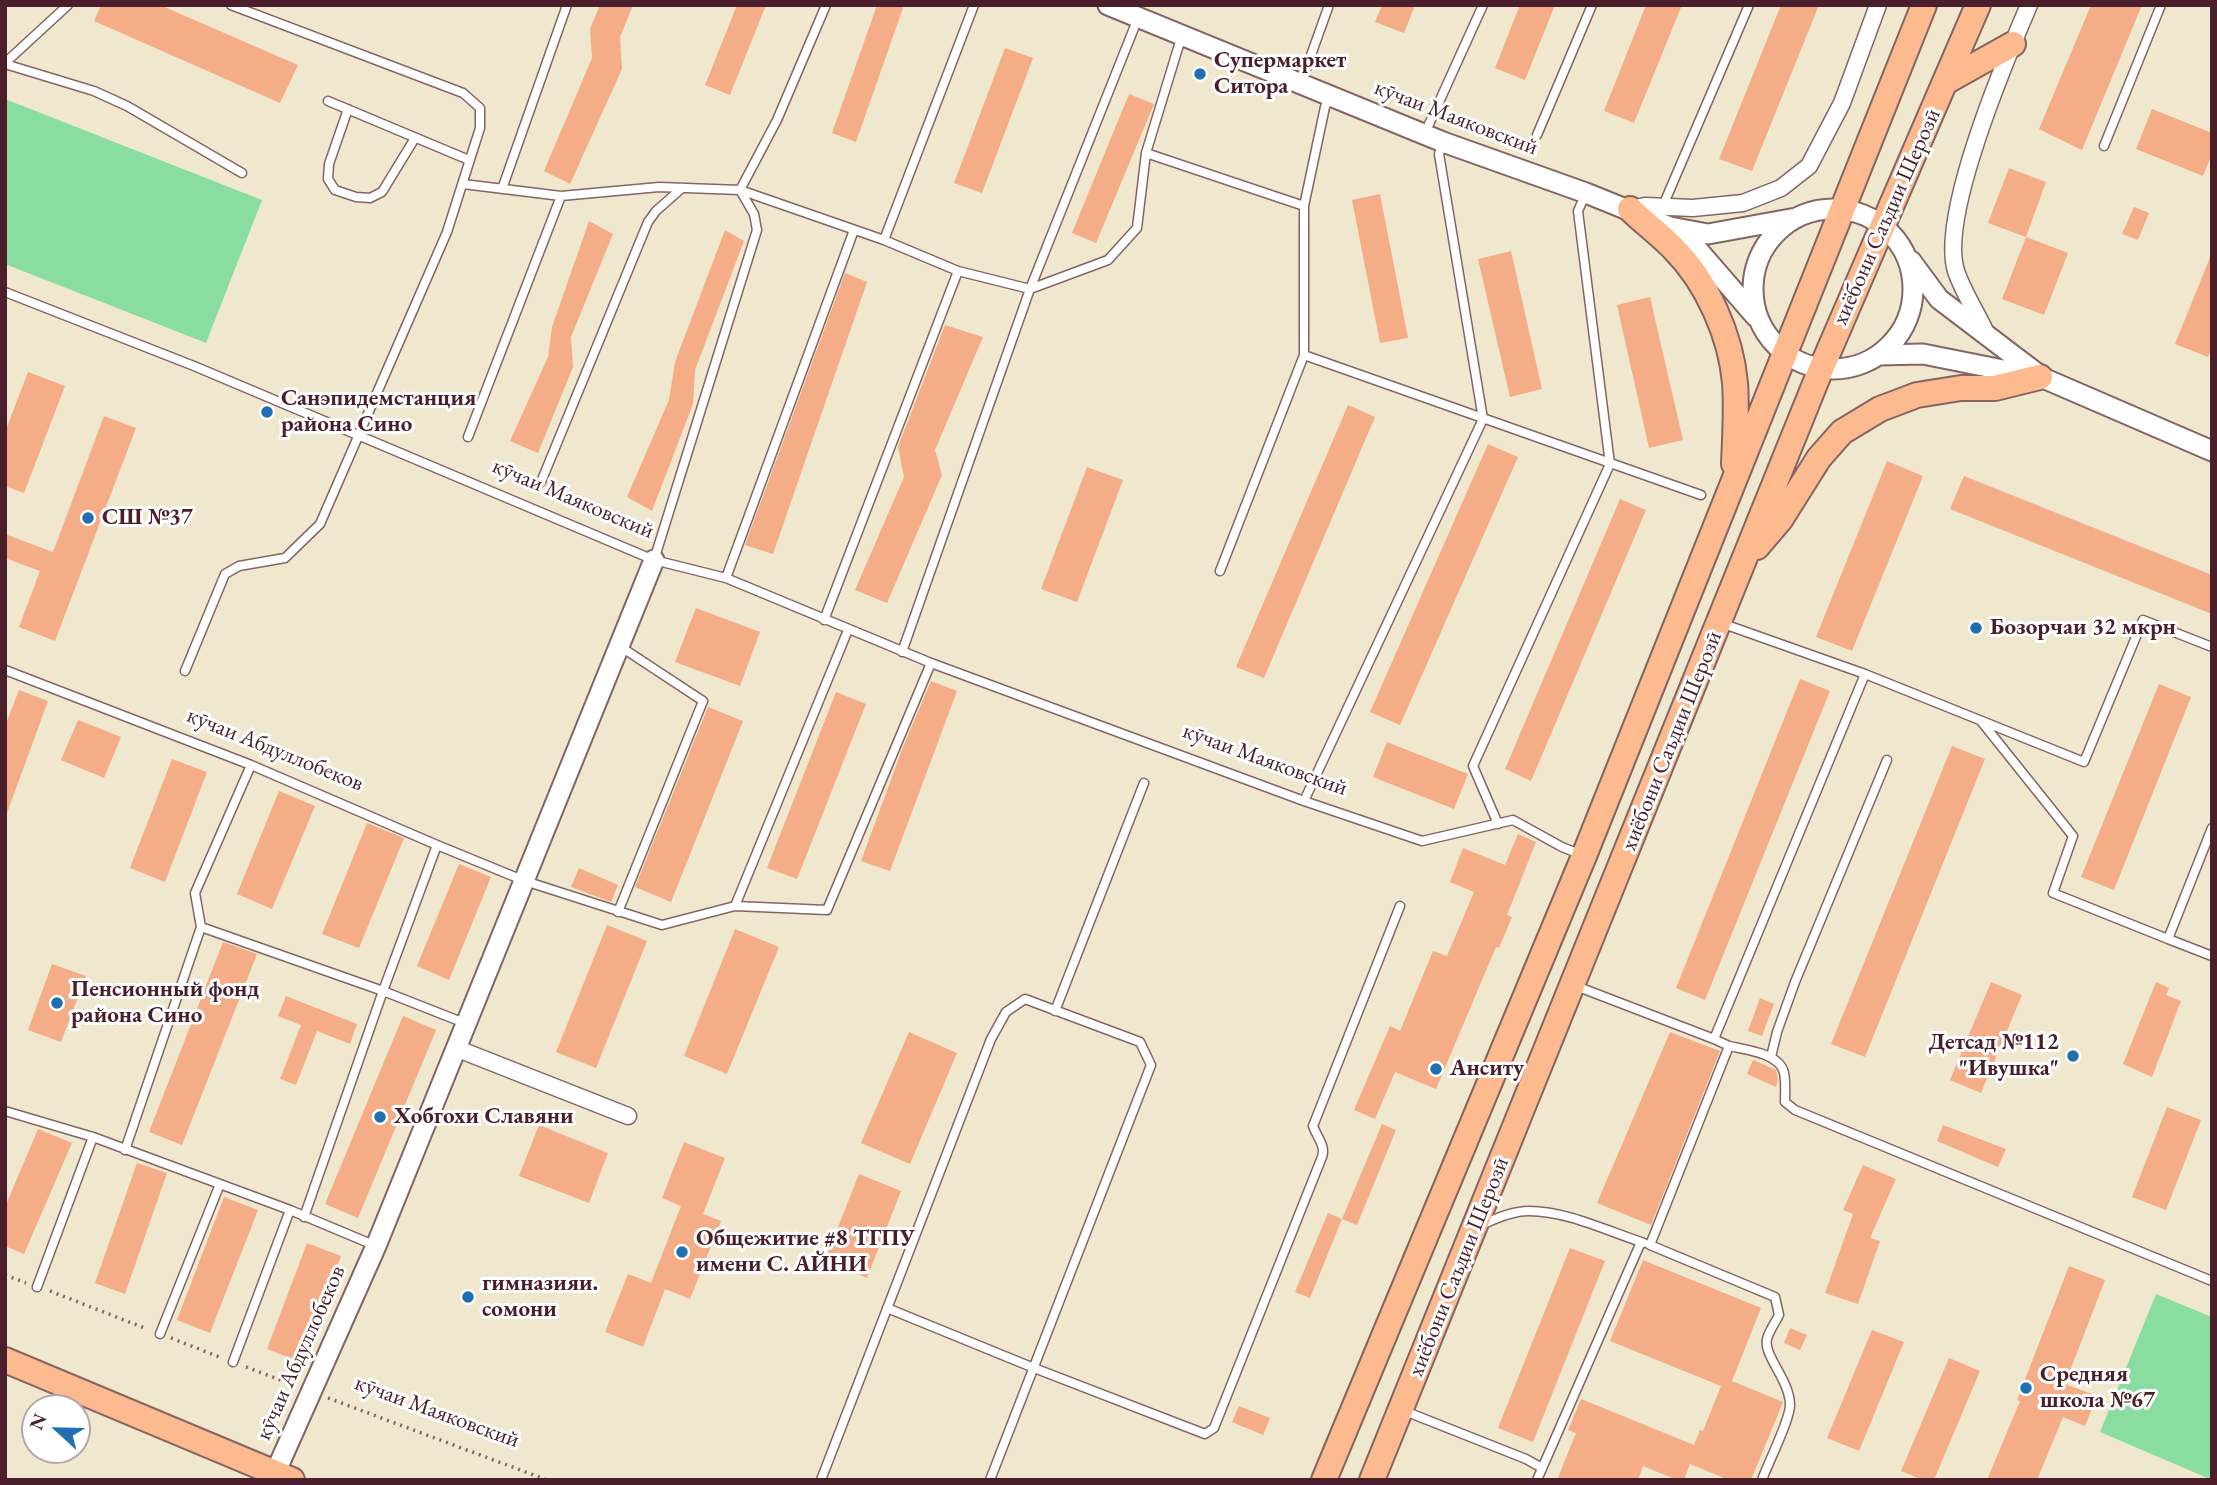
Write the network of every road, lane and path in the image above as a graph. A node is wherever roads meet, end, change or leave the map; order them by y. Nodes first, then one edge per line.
1 (68, 5) edge
2 (231, 5) edge
3 (567, 5) edge
4 (826, 5) edge
5 (974, 5) edge
6 (1108, 5) edge
7 (1329, 5) edge
8 (1483, 5) edge
9 (1592, 5) edge
10 (1749, 5) edge
11 (1878, 5) edge
12 (1924, 5) edge
13 (1978, 5) edge
14 (2029, 5) edge
15 (2161, 5) edge
16 (1138, 18) junction
17 (1182, 35) junction
18 (2012, 44) junction
19 (5, 64) edge
20 (1947, 81) junction
21 (1301, 83) junction
22 (1330, 96) junction
23 (328, 101) dead end
24 (348, 109) junction
25 (1425, 134) junction
26 (1538, 135) dead end
27 (415, 138) junction
28 (1443, 142) junction
29 (2104, 146) dead end
30 (1146, 153) junction
31 (469, 160) junction
32 (242, 173) dead end
33 (463, 184) junction
34 (502, 188) junction
35 (682, 188) junction
36 (740, 190) junction
37 (1586, 193) junction
38 (561, 196) junction
39 (1304, 206) junction
40 (1630, 209) junction
41 (1843, 209) junction
42 (1663, 218) junction
43 (1796, 218) junction
44 (1882, 225) junction
45 (854, 230) junction
46 (884, 240) junction
47 (1904, 251) junction
48 (958, 271) junction
49 (1030, 289) junction
50 (5, 292) edge
51 (1759, 321) junction
52 (1987, 336) junction
53 (1784, 353) junction
54 (1304, 355) junction
55 (1879, 355) junction
56 (1821, 369) junction
57 (2042, 377) junction
58 (1483, 419) junction
59 (358, 437) junction
60 (468, 437) dead end
61 (2212, 451) edge
62 (1610, 464) junction
63 (1734, 477) junction
64 (541, 482) dead end
65 (1701, 495) dead end
66 (654, 560) junction
67 (1743, 564) junction
68 (1220, 571) dead end
69 (726, 578) junction
70 (824, 620) junction
71 (1719, 622) junction
72 (848, 631) junction
73 (619, 646) junction
74 (2212, 647) edge
75 (902, 652) junction
76 (931, 663) junction
77 (5, 670) edge
78 (185, 671) dead end
79 (1865, 674) junction
80 (1981, 721) junction
81 (1886, 760) dead end
82 (251, 765) junction
83 (1144, 783) dead end
84 (1304, 801) junction
85 (1498, 824) junction
86 (2212, 828) edge
87 (437, 845) junction
88 (1584, 856) junction
89 (525, 881) junction
90 (735, 906) junction
91 (1400, 906) dead end
92 (618, 912) junction
93 (201, 927) junction
94 (2168, 939) junction
95 (2212, 956) edge
96 (1573, 985) junction
97 (383, 991) junction
98 (1055, 1011) junction
99 (467, 1024) junction
100 (1714, 1040) junction
101 (1729, 1046) junction
102 (458, 1049) junction
103 (1771, 1057) junction
104 (5, 1111) edge
105 (628, 1116) dead end
106 (93, 1137) junction
107 (125, 1150) junction
108 (220, 1184) junction
109 (290, 1210) junction
110 (304, 1217) junction
111 (1475, 1228) junction
112 (1645, 1244) junction
113 (376, 1247) junction
114 (2212, 1281) edge
115 (37, 1287) dead end
116 (887, 1308) junction
117 (160, 1334) dead end
118 (5, 1360) edge
119 (233, 1362) dead end
120 (1034, 1368) junction
121 (311, 1391) junction
122 (1401, 1410) junction
123 (1542, 1468) junction
124 (279, 1478) edge
125 (547, 1480) edge
126 (821, 1480) edge
127 (990, 1480) edge
128 (1324, 1480) edge
129 (1372, 1480) edge
130 (1537, 1480) edge
131 (1762, 1480) edge

1 - 19 lane
2 - 31 lane
3 - 34 lane
4 - 36 lane
5 - 46 lane
6 - 16 street, кӯчаи Маяковский
7 - 21 lane
8 - 25 lane
9 - 26 lane
10 - 42 lane
11 - 42 street
12 - 41 main road, хиёбони Саъдии Шерозӣ
13 - 20 main road, хиёбони Саъдии Шерозӣ
14 - 18 street
15 - 29 lane
16 - 17 street, кӯчаи Маяковский
16 - 49 lane
17 - 21 street, кӯчаи Маяковский
17 - 30 lane
18 - 20 main road
18 - 52 street
19 - 32 lane
20 - 44 main road, хиёбони Саъдии Шерозӣ
21 - 22 street, кӯчаи Маяковский
22 - 25 street, кӯчаи Маяковский
22 - 39 lane
23 - 24 lane
24 - 27 lane
24 - 27 lane
25 - 28 street, кӯчаи Маяковский
27 - 31 lane
28 - 37 street, кӯчаи Маяковский
28 - 58 lane
30 - 39 lane
30 - 49 lane
31 - 33 lane
33 - 34 lane
33 - 59 lane
34 - 38 lane
35 - 36 lane
35 - 38 lane
35 - 64 lane
36 - 45 lane
36 - 66 lane
37 - 40 street, кӯчаи Маяковский
37 - 62 lane
38 - 60 lane
39 - 54 lane
40 - 42 street, кӯчаи Маяковский
40 - 63 main road
41 - 43 street, кӯчаи Маяковский
41 - 44 street, кӯчаи Маяковский
41 - 53 main road, хиёбони Саъдии Шерозӣ
42 - 43 street, кӯчаи Маяковский
42 - 51 street, кӯчаи Маяковский
43 - 51 street, кӯчаи Маяковский
44 - 47 street, кӯчаи Маяковский
44 - 56 main road, хиёбони Саъдии Шерозӣ
45 - 46 lane
45 - 69 lane
46 - 48 lane
47 - 52 street, кӯчаи Маяковский
47 - 55 street, кӯчаи Маяковский
48 - 49 lane
48 - 70 lane
49 - 75 lane
50 - 59 lane, кӯчаи Маяковский
51 - 53 street, кӯчаи Маяковский
52 - 57 street, кӯчаи Маяковский
53 - 56 street, кӯчаи Маяковский
53 - 63 main road, хиёбони Саъдии Шерозӣ
54 - 58 lane
54 - 68 lane
55 - 56 street, кӯчаи Маяковский
55 - 57 street, кӯчаи Маяковский
56 - 67 main road, хиёбони Саъдии Шерозӣ
57 - 61 street, кӯчаи Маяковский
57 - 67 main road
58 - 62 lane
58 - 84 lane
59 - 66 lane, кӯчаи Маяковский
59 - 78 lane
62 - 65 lane
62 - 85 lane
63 - 88 main road, хиёбони Саъдии Шерозӣ
66 - 69 lane, кӯчаи Маяковский
66 - 73 street, кӯчаи Абдуллобеков
67 - 71 main road, хиёбони Саъдии Шерозӣ
69 - 70 lane, кӯчаи Маяковский
70 - 72 lane, кӯчаи Маяковский
71 - 79 lane
71 - 96 main road, хиёбони Саъдии Шерозӣ
72 - 75 lane, кӯчаи Маяковский
72 - 90 lane
73 - 89 street, кӯчаи Абдуллобеков
73 - 92 lane
74 - 80 lane
75 - 76 lane, кӯчаи Маяковский
76 - 84 lane, кӯчаи Маяковский
76 - 90 lane
77 - 82 lane, кӯчаи Абдуллобеков
79 - 80 lane
79 - 100 lane
80 - 94 lane
81 - 103 lane
82 - 87 lane, кӯчаи Абдуллобеков
82 - 93 lane
83 - 98 lane
84 - 85 lane, кӯчаи Маяковский
85 - 88 lane, кӯчаи Маяковский
86 - 94 lane
87 - 89 lane, кӯчаи Абдуллобеков
87 - 97 lane
88 - 128 main road, хиёбони Саъдии Шерозӣ
89 - 92 lane
89 - 99 street, кӯчаи Абдуллобеков
90 - 92 lane
91 - 120 lane
93 - 97 lane
93 - 107 lane
94 - 95 lane
96 - 100 lane
96 - 111 main road, хиёбони Саъдии Шерозӣ
97 - 99 lane
97 - 110 lane
98 - 116 lane
98 - 120 lane
99 - 102 street, кӯчаи Абдуллобеков
100 - 101 lane
101 - 103 lane
101 - 112 lane
102 - 105 street
102 - 113 street, кӯчаи Абдуллобеков
103 - 114 lane
104 - 106 lane, кӯчаи Абдуллобеков
106 - 107 lane, кӯчаи Абдуллобеков
106 - 115 lane
107 - 108 lane, кӯчаи Абдуллобеков
108 - 109 lane, кӯчаи Абдуллобеков
108 - 117 lane
109 - 110 lane, кӯчаи Абдуллобеков
109 - 119 lane
110 - 113 lane, кӯчаи Абдуллобеков
111 - 112 lane
111 - 122 main road, хиёбони Саъдии Шерозӣ
112 - 123 lane
112 - 131 lane
113 - 121 street, кӯчаи Абдуллобеков
116 - 120 lane
116 - 126 lane
118 - 124 main road
120 - 127 lane
121 - 124 street, кӯчаи Абдуллобеков
121 - 125 path, кӯчаи Маяковский
122 - 123 lane
122 - 129 main road, хиёбони Саъдии Шерозӣ
123 - 130 lane

